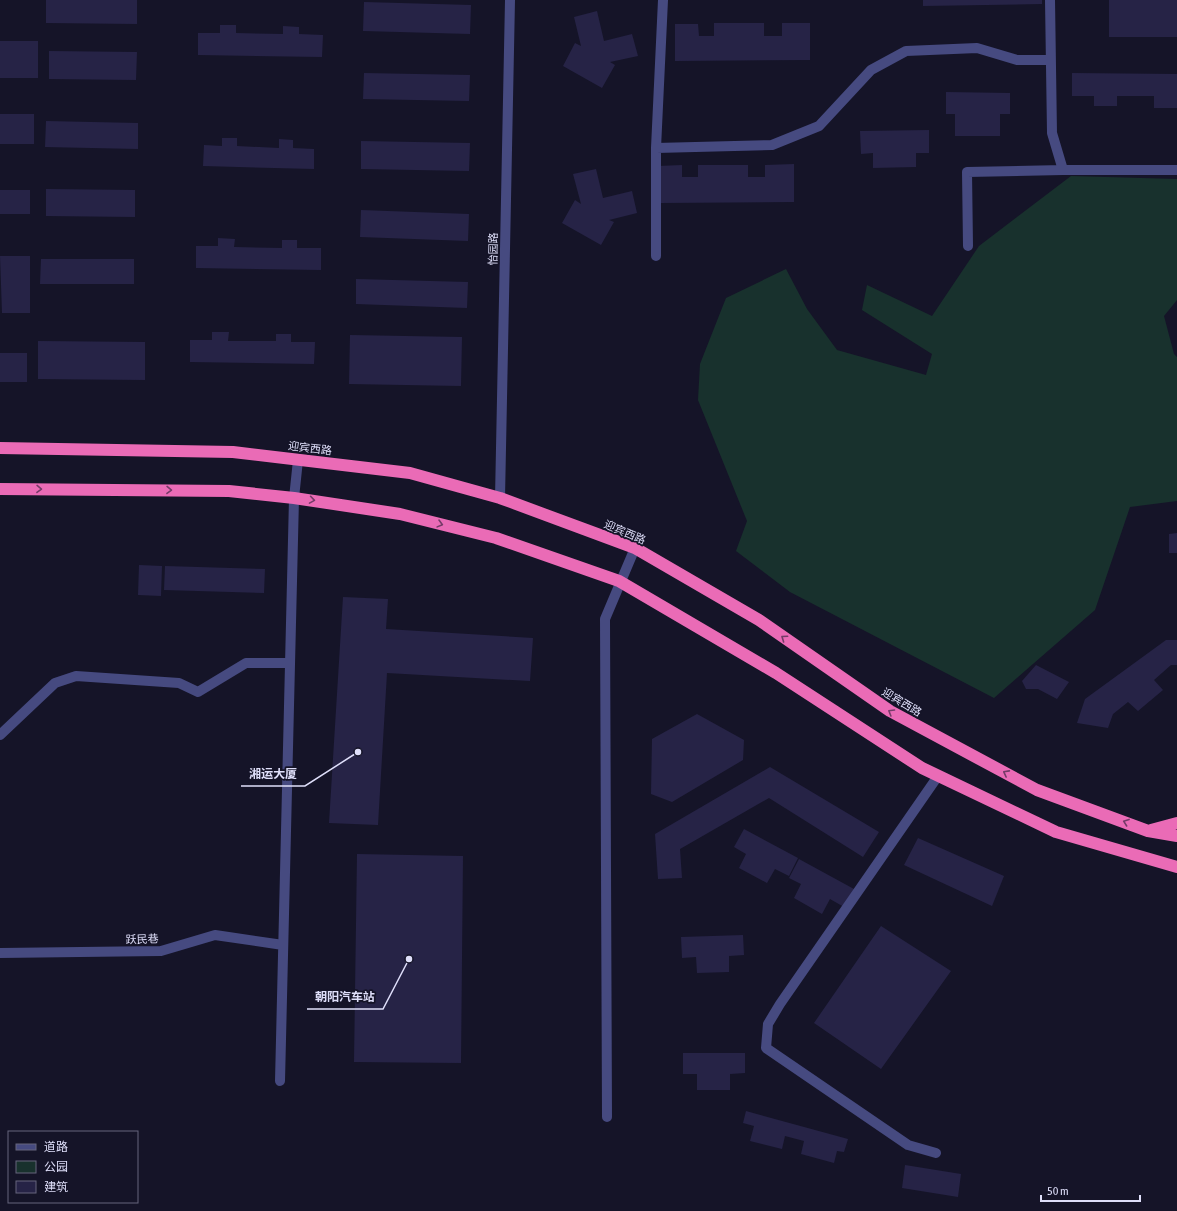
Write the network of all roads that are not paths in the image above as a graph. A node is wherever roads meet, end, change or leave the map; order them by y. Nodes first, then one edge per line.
1 (510, 0) edge
2 (663, 0) edge
3 (1050, 0) edge
4 (1050, 60) junction
5 (656, 148) junction
6 (1063, 170) junction
7 (1177, 170) edge
8 (968, 246) dead end
9 (656, 256) dead end
10 (0, 448) edge
11 (298, 460) junction
12 (0, 489) edge
13 (294, 498) junction
14 (500, 498) junction
15 (635, 548) junction
16 (619, 581) junction
17 (290, 662) junction
18 (0, 735) edge
19 (938, 776) junction
20 (1177, 823) edge
21 (1148, 831) junction
22 (1177, 836) edge
23 (1177, 867) edge
24 (283, 945) junction
25 (0, 953) edge
26 (280, 1081) dead end
27 (607, 1117) dead end
28 (936, 1153) dead end

1 - 14 street, 怡园路
2 - 5 street
3 - 4 street
4 - 5 street
4 - 6 street
5 - 9 street
6 - 7 street
6 - 8 street
10 - 11 highway, 迎宾西路
11 - 13 street
11 - 14 highway, 迎宾西路
12 -> 13 highway
13 -> 16 highway
13 - 17 street
14 - 15 highway, 迎宾西路
15 - 16 street
21 -> 15 highway, 迎宾西路
16 - 19 highway
16 - 27 street
17 - 18 street
17 - 24 street
19 - 23 highway
19 - 28 street
20 - 21 highway
21 - 22 highway, 迎宾西路
24 - 25 street, 跃民巷
24 - 26 street

